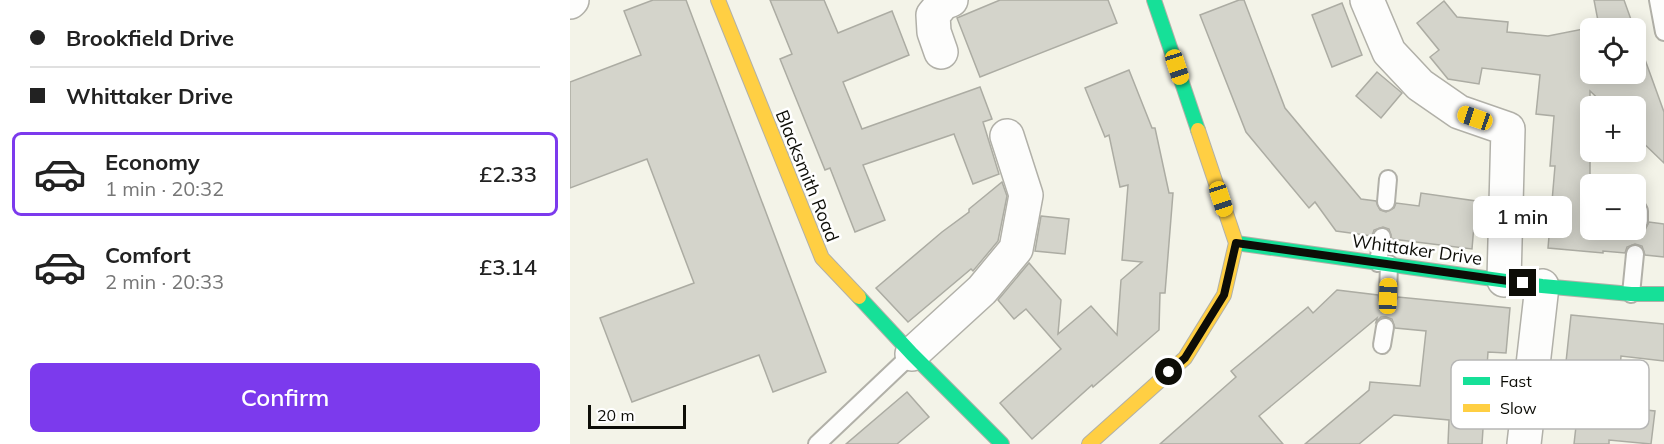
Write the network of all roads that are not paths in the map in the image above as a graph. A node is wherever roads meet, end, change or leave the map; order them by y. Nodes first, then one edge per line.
1 (718, 0) edge
2 (951, 0) edge
3 (1156, 0) edge
4 (1368, 0) edge
5 (1658, 0) edge
6 (1664, 33) edge
7 (941, 52) dead end
8 (1007, 136) dead end
9 (1388, 179) dead end
10 (1386, 202) dead end
11 (1382, 237) dead end
12 (1236, 243) junction
13 (1635, 254) dead end
14 (1384, 263) junction
15 (1504, 280) junction
16 (1542, 286) junction
17 (1631, 294) junction
18 (1664, 294) edge
19 (1388, 296) dead end
20 (1385, 327) dead end
21 (1382, 345) dead end
22 (912, 354) junction
23 (1534, 360) edge
24 (1526, 429) edge
25 (817, 444) edge
26 (1002, 444) edge
27 (1089, 444) edge
28 (1524, 444) edge

1 - 22 street, Blacksmith Road
2 - 7 street
3 - 12 street
4 - 15 street
5 - 6 lane
8 - 22 street
9 - 10 lane
11 - 14 lane
12 - 14 street, Whittaker Drive
12 - 27 street
13 - 17 lane
14 - 15 street, Whittaker Drive
14 - 19 lane
15 - 16 street, Whittaker Drive
16 - 17 street, Whittaker Drive
16 - 23 street
17 - 18 street, Whittaker Drive
20 - 21 lane
22 - 25 lane
22 - 26 street, Blacksmith Road
24 - 28 street

